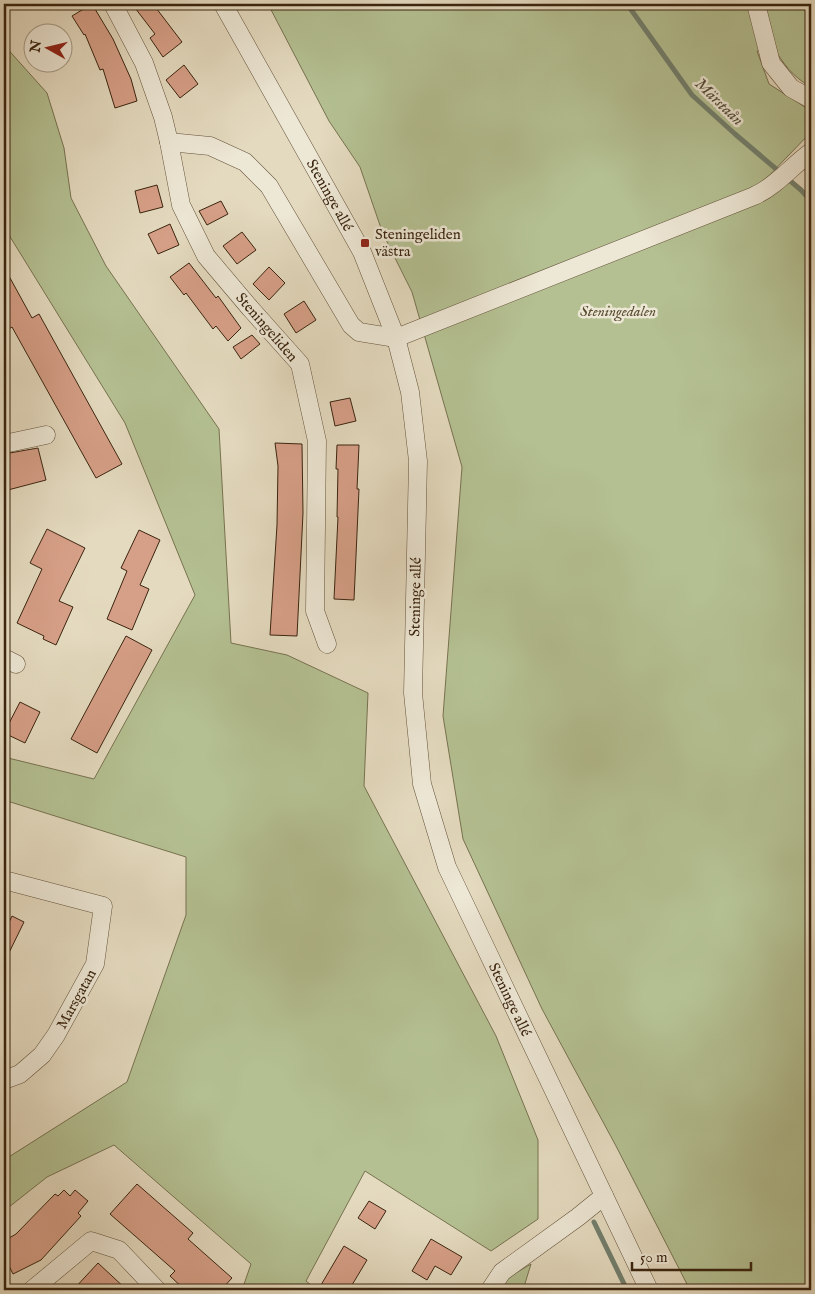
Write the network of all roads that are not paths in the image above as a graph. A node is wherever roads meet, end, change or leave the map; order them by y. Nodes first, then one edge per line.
1 (113, 4) edge
2 (223, 4) edge
3 (756, 4) edge
4 (811, 99) edge
5 (169, 142) junction
6 (805, 157) edge
7 (396, 338) junction
8 (46, 435) dead end
9 (4, 444) edge
10 (326, 644) dead end
11 (4, 880) edge
12 (4, 1080) edge
13 (604, 1196) junction
14 (32, 1290) edge
15 (157, 1290) edge
16 (490, 1290) edge
17 (649, 1290) edge

1 - 5 street, Steningeliden
2 - 7 street, Steninge allé
3 - 4 street
5 - 7 street
5 - 10 street, Steningeliden
6 - 7 street
7 - 13 street, Steninge allé
8 - 9 street
11 - 12 street, Marsgatan
13 - 16 street
13 - 17 street, Steninge allé
14 - 15 street

